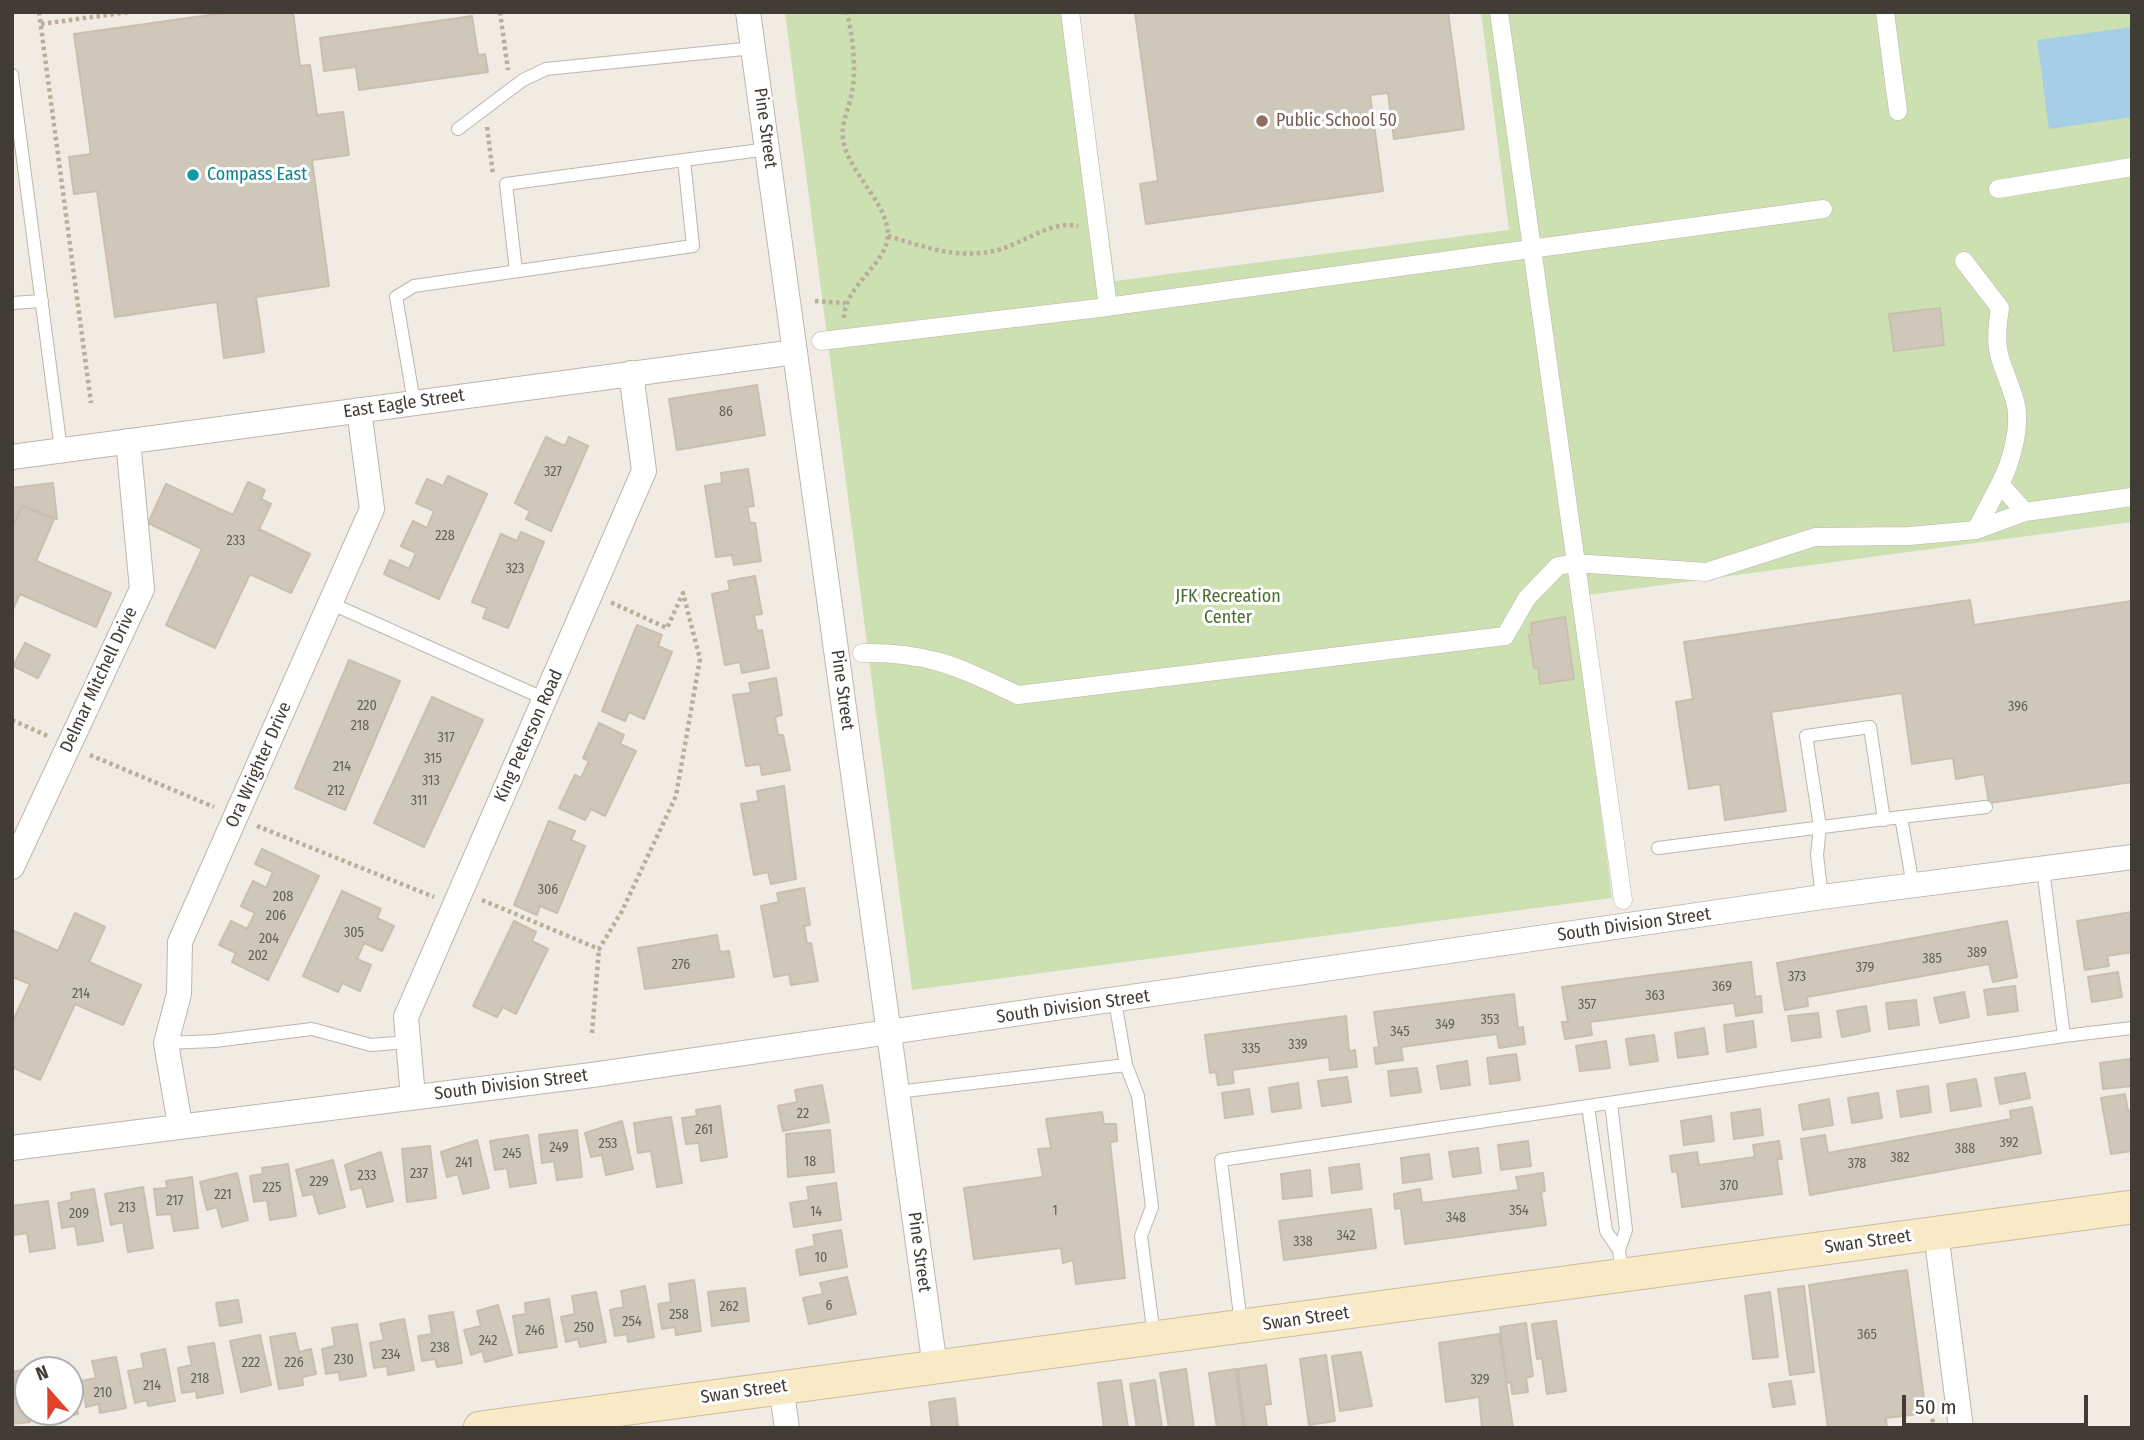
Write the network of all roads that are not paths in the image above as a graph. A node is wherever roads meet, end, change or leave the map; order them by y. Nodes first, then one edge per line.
1 (748, 12) edge
2 (1070, 12) edge
3 (1499, 12) edge
4 (1885, 12) edge
5 (754, 48) junction
6 (12, 75) edge
7 (1898, 111) dead end
8 (458, 129) dead end
9 (768, 149) junction
10 (684, 160) junction
11 (2132, 167) edge
12 (1998, 188) dead end
13 (1824, 209) dead end
14 (1532, 249) junction
15 (1964, 261) dead end
16 (516, 271) junction
17 (42, 301) junction
18 (12, 303) edge
19 (1108, 307) junction
20 (821, 341) dead end
21 (795, 352) junction
22 (631, 373) junction
23 (414, 402) junction
24 (359, 410) junction
25 (128, 441) junction
26 (61, 450) junction
27 (12, 457) edge
28 (2000, 484) junction
29 (2132, 497) edge
30 (2025, 512) junction
31 (1976, 530) junction
32 (1575, 562) junction
33 (330, 603) junction
34 (862, 653) dead end
35 (545, 699) junction
36 (1986, 807) dead end
37 (1901, 817) junction
38 (1884, 820) junction
39 (1820, 827) junction
40 (1658, 848) dead end
41 (2132, 857) edge
42 (12, 867) edge
43 (2043, 869) junction
44 (1913, 886) junction
45 (1822, 897) junction
46 (1622, 900) dead end
47 (1115, 1001) junction
48 (2132, 1028) edge
49 (889, 1033) junction
50 (2064, 1037) junction
51 (408, 1042) junction
52 (166, 1043) junction
53 (1126, 1065) junction
54 (897, 1092) junction
55 (413, 1097) junction
56 (1611, 1103) junction
57 (1588, 1106) junction
58 (180, 1125) junction
59 (12, 1148) edge
60 (2132, 1207) edge
61 (1936, 1233) junction
62 (1620, 1263) junction
63 (1241, 1327) junction
64 (1155, 1339) junction
65 (935, 1367) junction
66 (782, 1386) junction
67 (515, 1425) edge
68 (480, 1428) edge
69 (787, 1428) edge
70 (1961, 1428) edge

1 - 5 street, Pine Street
2 - 19 street
3 - 14 street
4 - 7 street
5 - 8 lane
5 - 9 street, Pine Street
6 - 17 lane
9 - 10 lane
9 - 21 street, Pine Street
10 - 16 lane
10 - 16 lane
11 - 12 street
13 - 14 street
14 - 19 street
14 - 32 street
15 - 28 street
16 - 23 lane
17 - 18 lane
17 - 26 lane
19 - 20 street
21 - 22 street, East Eagle Street
21 - 49 street, Pine Street
22 - 23 street, East Eagle Street
22 - 35 street, King Peterson Road
23 - 24 street, East Eagle Street
24 - 25 street, East Eagle Street
24 - 33 street, Ora Wrighter Drive
25 - 26 street, East Eagle Street
25 - 42 street, Delmar Mitchell Drive
26 - 27 street, East Eagle Street
28 - 30 street
28 - 31 street
29 - 30 street
30 - 31 street
31 - 32 street
32 - 34 street
32 - 46 street
33 - 35 lane
33 - 52 street, Ora Wrighter Drive
35 - 51 street, King Peterson Road
36 - 37 lane
37 - 38 lane
37 - 44 lane
38 - 39 lane
38 - 39 lane
39 - 40 lane
39 - 45 lane
41 - 43 street, South Division Street
43 - 44 street, South Division Street
43 - 50 lane
44 - 45 street, South Division Street
45 - 47 street, South Division Street
47 - 49 street, South Division Street
47 - 53 lane
48 - 50 lane
49 - 54 street, Pine Street
49 - 55 street, South Division Street
50 - 56 lane
51 - 52 lane
51 - 55 street, King Peterson Road
52 - 58 street, Ora Wrighter Drive
53 - 54 lane
53 - 64 lane
54 - 65 street, Pine Street
55 - 58 street, South Division Street
56 - 57 lane
56 - 62 lane
57 - 62 lane
57 - 63 lane
58 - 59 street, South Division Street
60 - 61 main road, Swan Street
61 - 62 main road, Swan Street
61 - 70 street
62 - 63 main road, Swan Street
63 - 64 main road, Swan Street
64 - 65 main road, Swan Street
65 - 66 main road, Swan Street
66 - 67 main road, Swan Street
66 - 69 street
67 - 68 main road, Swan Street

